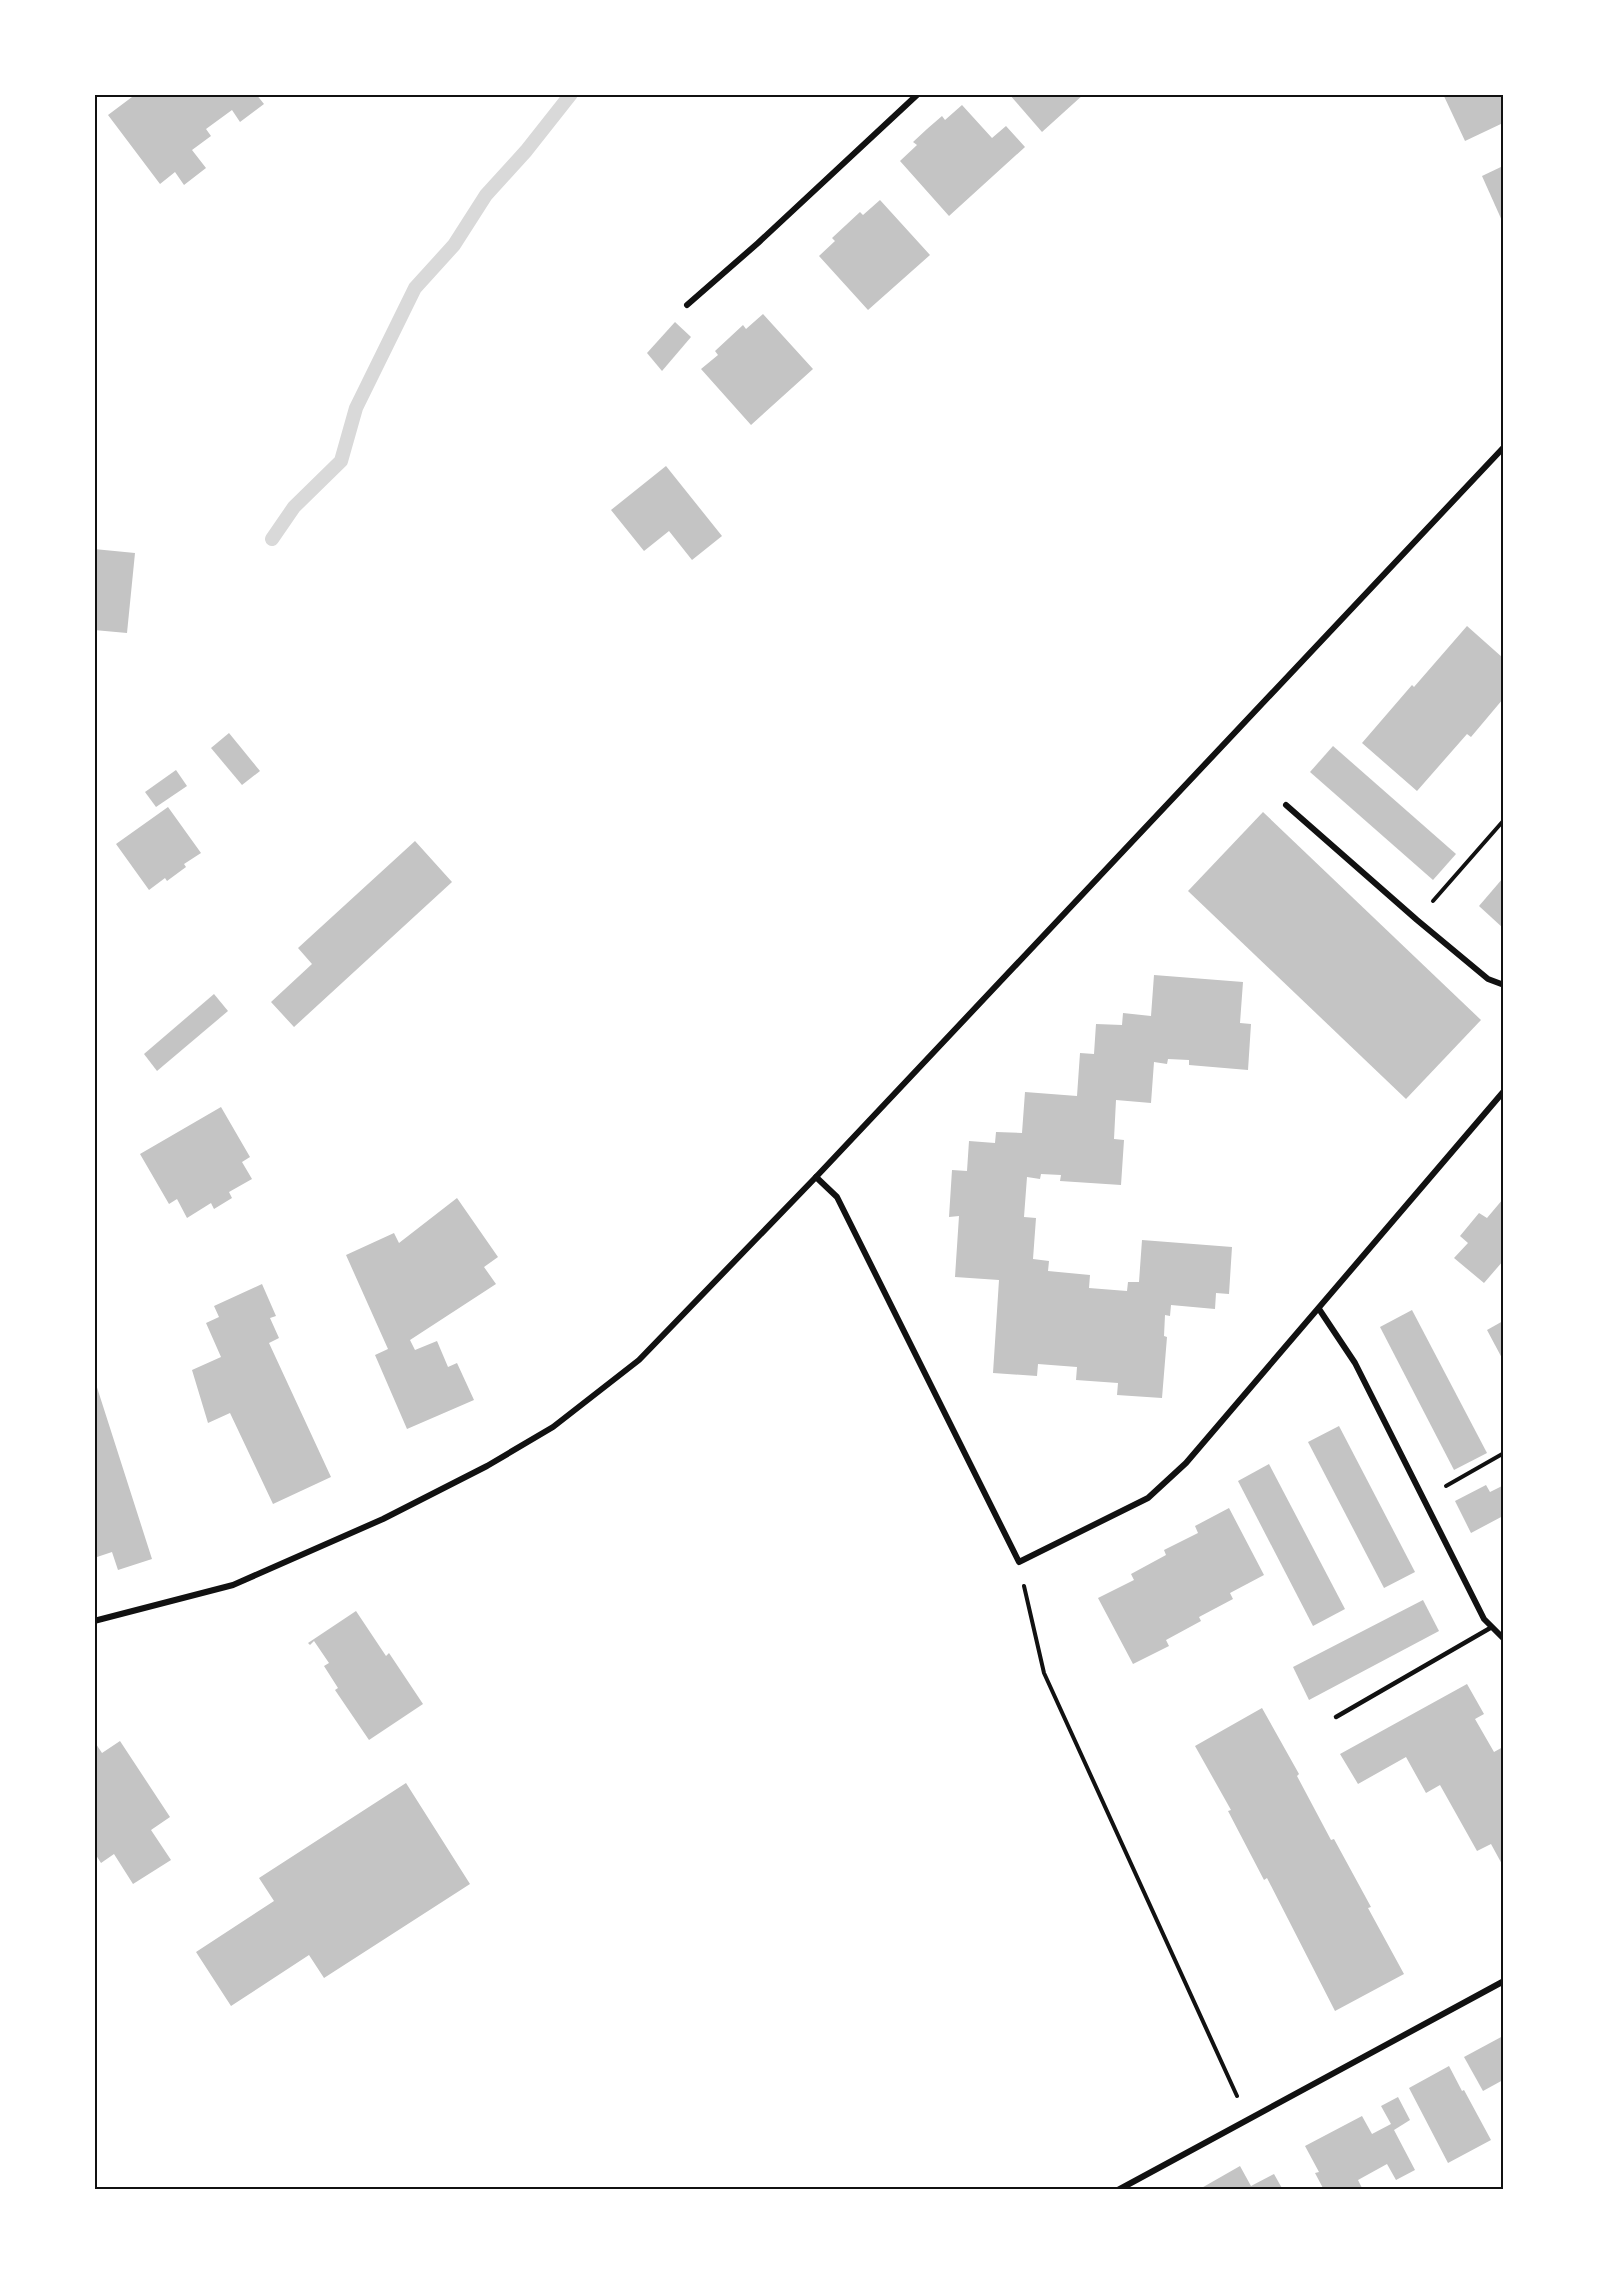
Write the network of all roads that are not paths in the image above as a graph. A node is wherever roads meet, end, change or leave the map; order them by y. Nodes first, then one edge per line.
1 (918, 94) edge
2 (687, 305) dead end
3 (1503, 447) edge
4 (1286, 805) dead end
5 (1503, 985) edge
6 (1503, 1091) edge
7 (816, 1177) junction
8 (1319, 1308) junction
9 (94, 1621) edge
10 (1492, 1627) junction
11 (1503, 1639) edge
12 (1336, 1718) dead end
13 (1503, 1981) edge
14 (1118, 2190) edge

1 - 2 street
3 - 7 street
4 - 5 street
6 - 8 street
7 - 8 street
7 - 9 street
8 - 10 street
10 - 11 street
10 - 12 lane
13 - 14 street

